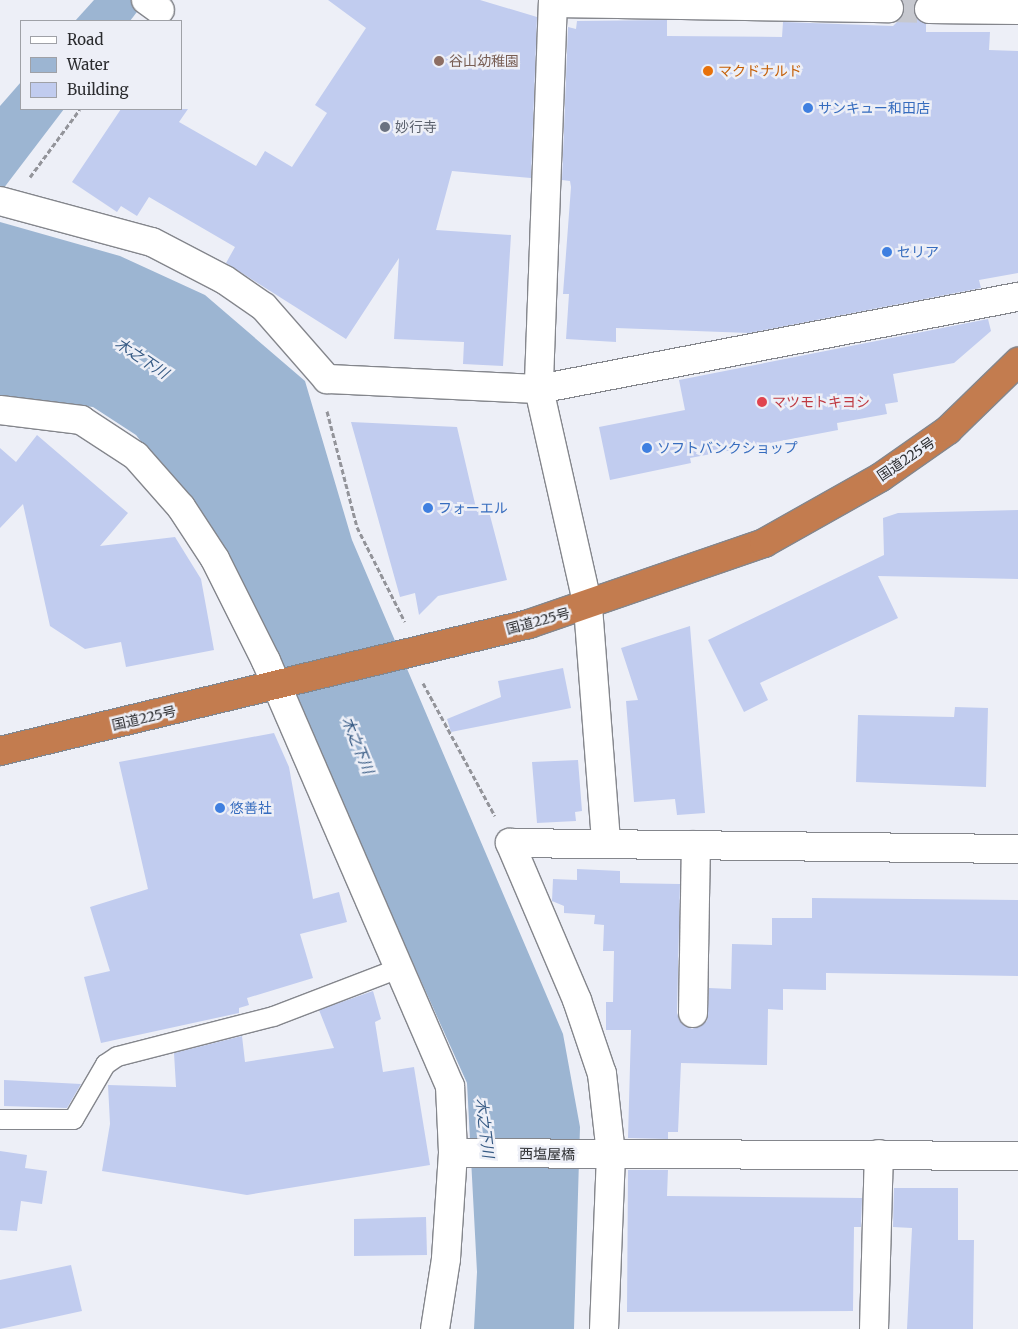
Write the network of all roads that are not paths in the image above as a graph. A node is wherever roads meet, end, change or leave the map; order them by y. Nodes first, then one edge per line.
1 (554, 2) edge
2 (838, 4) edge
3 (889, 8) tunnel mouth
4 (929, 9) tunnel mouth
5 (1018, 10) edge
6 (4, 203) edge
7 (1018, 297) edge
8 (1018, 362) edge
9 (539, 389) junction
10 (0, 410) edge
11 (588, 607) junction
12 (280, 686) junction
13 (0, 751) edge
14 (606, 843) junction
15 (696, 845) junction
16 (1018, 849) edge
17 (398, 968) junction
18 (693, 1013) dead end
19 (0, 1119) edge
20 (453, 1153) junction
21 (612, 1154) junction
22 (878, 1154) junction
23 (1018, 1156) edge
24 (435, 1329) edge
25 (604, 1329) edge
26 (874, 1329) edge

1 - 2 street
1 - 9 street
2 - 3 street
4 - 5 street
6 - 9 street
7 - 9 street
8 - 11 highway, 国道225号
9 - 11 street
10 - 12 street
11 - 12 highway, 国道225号
11 - 14 street
12 - 13 highway, 国道225号
12 - 17 street
14 - 15 street
14 - 21 street
15 - 16 street
15 - 18 street
17 - 19 lane
17 - 20 street
20 - 21 street, 西塩屋橋
20 - 24 street
21 - 22 street, 西塩屋橋
21 - 25 street
22 - 23 street, 西塩屋橋
22 - 26 street

